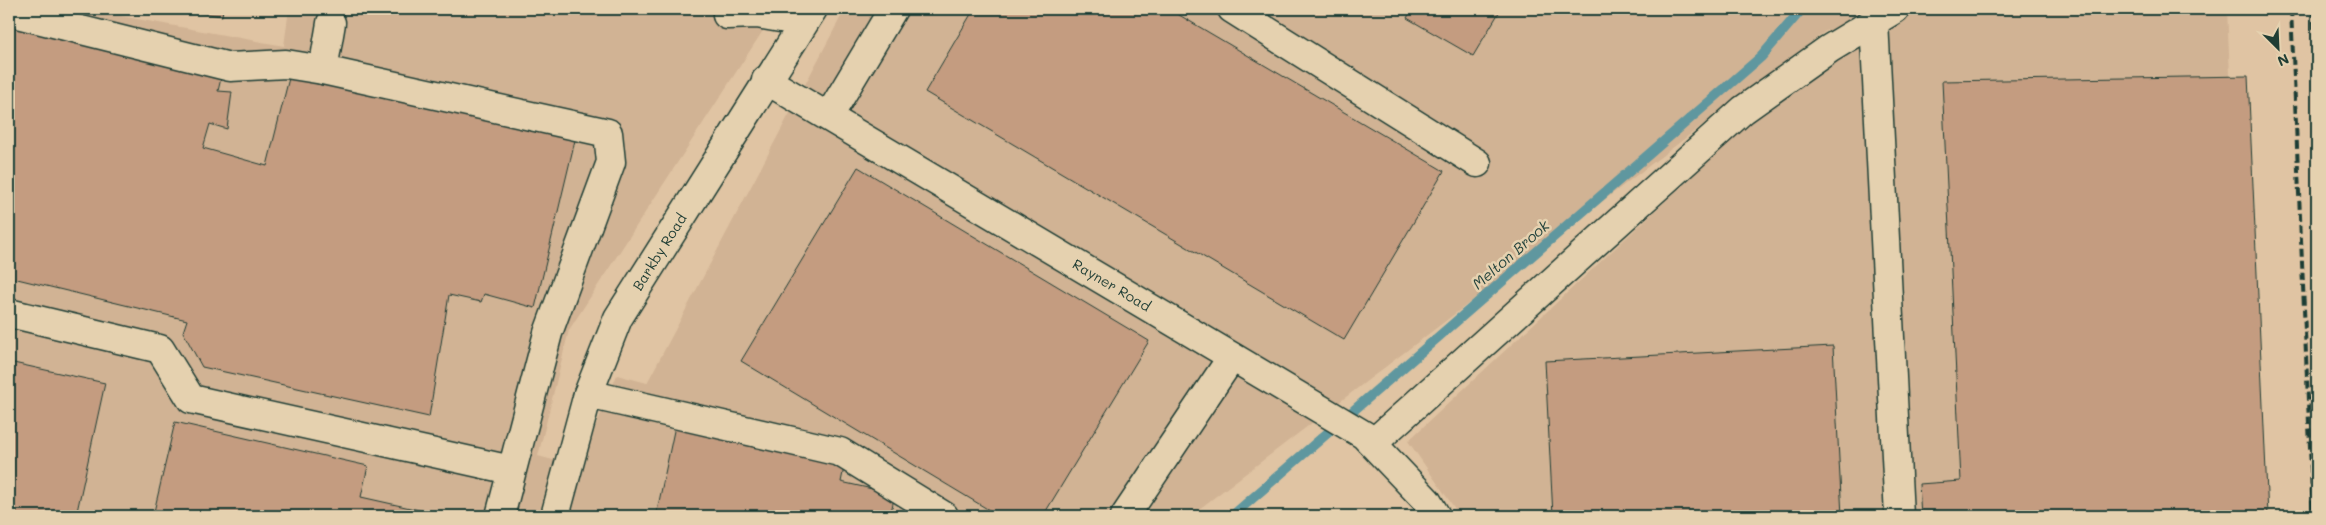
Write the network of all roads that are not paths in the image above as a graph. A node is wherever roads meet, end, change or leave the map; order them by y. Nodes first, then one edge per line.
1 (894, 9) edge
2 (1232, 9) edge
3 (9, 12) edge
4 (727, 15) dead end
5 (809, 15) edge
6 (1884, 15) edge
7 (331, 22) dead end
8 (323, 70) junction
9 (766, 80) junction
10 (828, 116) junction
11 (1477, 164) dead end
12 (9, 313) edge
13 (1232, 357) junction
14 (588, 394) junction
15 (1368, 439) junction
16 (511, 470) junction
17 (500, 516) edge
18 (555, 516) edge
19 (944, 516) edge
20 (1125, 516) edge
21 (1436, 516) edge
22 (1899, 516) edge

1 - 10 street
2 - 11 street
3 - 8 street
4 - 5 street
5 - 9 street, Barkby Road
6 - 15 street
6 - 22 street
7 - 8 street
8 - 16 street
9 - 10 street, Rayner Road
9 - 14 street, Barkby Road
10 - 13 street, Rayner Road
12 - 16 street
13 - 15 street, Rayner Road
13 - 20 street
14 - 18 street, Barkby Road
14 - 19 street
15 - 21 street, Rayner Road
16 - 17 street

